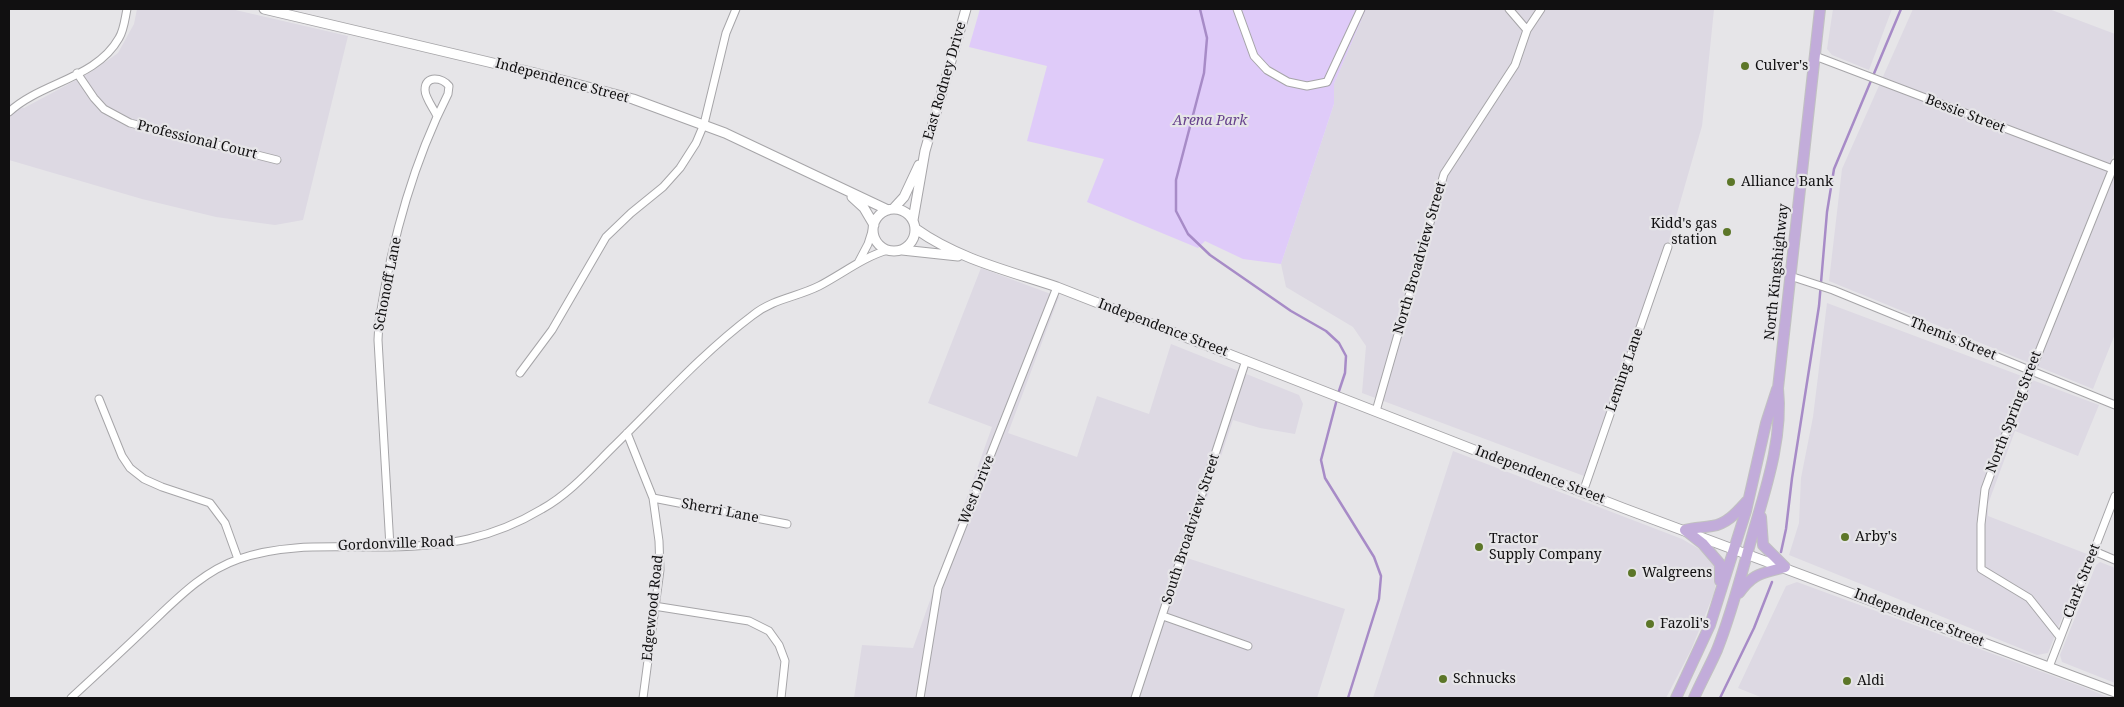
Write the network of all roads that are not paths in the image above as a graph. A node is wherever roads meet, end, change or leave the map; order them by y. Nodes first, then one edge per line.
1 (127, 9) edge
2 (264, 9) edge
3 (736, 9) edge
4 (966, 9) edge
5 (1237, 9) edge
6 (1361, 9) edge
7 (1509, 9) edge
8 (1541, 9) edge
9 (1820, 9) edge
10 (1527, 30) junction
11 (1814, 56) junction
12 (77, 73) junction
13 (9, 112) edge
14 (437, 116) junction
15 (704, 124) junction
16 (924, 153) junction
17 (277, 160) dead end
18 (2114, 167) edge
19 (846, 192) junction
20 (891, 209) junction
21 (913, 220) junction
22 (873, 226) junction
23 (916, 229) junction
24 (1668, 248) dead end
25 (888, 250) junction
26 (902, 250) junction
27 (966, 257) junction
28 (858, 263) junction
29 (1790, 276) junction
30 (1057, 288) junction
31 (1246, 360) junction
32 (2030, 370) junction
33 (520, 373) dead end
34 (1778, 388) junction
35 (99, 399) dead end
36 (2115, 404) edge
37 (1376, 411) junction
38 (627, 434) junction
39 (1582, 492) junction
40 (2115, 496) edge
41 (653, 498) junction
42 (1748, 501) junction
43 (1760, 509) junction
44 (787, 524) dead end
45 (1685, 530) junction
46 (390, 547) junction
47 (1734, 549) junction
48 (2094, 551) junction
49 (1748, 554) junction
50 (238, 559) junction
51 (2115, 560) edge
52 (1784, 567) junction
53 (1719, 596) junction
54 (1734, 601) junction
55 (654, 606) junction
56 (1163, 616) junction
57 (2060, 637) junction
58 (1248, 646) dead end
59 (2049, 667) junction
60 (2115, 692) edge
61 (71, 698) edge
62 (643, 698) edge
63 (781, 698) edge
64 (920, 698) edge
65 (1135, 698) edge
66 (1676, 698) edge
67 (1694, 698) edge

1 - 12 street
2 - 15 street, Independence Street
3 - 15 street
4 - 16 street, East Rodney Drive
5 - 6 street
7 - 10 street
8 - 10 street, North Broadview Street
9 - 11 main road, North Kingshighway
10 - 37 street, North Broadview Street
11 - 18 street, Bessie Street
11 - 29 main road, North Kingshighway
12 - 13 street
12 - 17 street, Professional Court
14 - 14 street, Schonoff Lane
14 - 46 street, Schonoff Lane
15 - 19 street, Independence Street
15 - 33 street
16 - 20 street, East Rodney Drive
16 - 21 street, East Rodney Drive
18 - 32 street, North Spring Street
19 - 20 street, Independence Street
19 - 22 street, Independence Street
20 - 21 street
20 - 22 street
21 - 23 street
22 - 25 street
22 - 28 street
23 - 26 street
23 - 27 street, Independence Street
24 - 39 street, Leming Lane
25 - 26 street
25 - 28 street, Gordonville Road
26 - 27 street, Independence Street
27 - 30 street, Independence Street
28 - 38 street, Gordonville Road
29 - 32 street, Themis Street
29 - 34 main road, North Kingshighway
30 - 31 street, Independence Street
30 - 64 street, West Drive
31 - 37 street, Independence Street
31 - 56 street, South Broadview Street
32 - 36 street, Themis Street
32 - 57 street, North Spring Street
34 - 42 main road, North Kingshighway
34 - 43 main road, North Kingshighway
35 - 50 street
37 - 39 street, Independence Street
38 - 41 street, Edgewood Road
38 - 46 street, Gordonville Road
39 - 45 street, Independence Street
40 - 48 street, Clark Street
41 - 44 street, Sherri Lane
41 - 55 street, Edgewood Road
42 - 45 main road
42 - 47 main road, North Kingshighway
43 - 49 main road, North Kingshighway
43 - 52 main road
45 - 47 street, Independence Street
45 - 53 main road
46 - 50 street, Gordonville Road
47 - 49 street, Independence Street
47 - 53 main road, North Kingshighway
48 - 51 street
48 - 57 street, Clark Street
49 - 52 street, Independence Street
49 - 54 main road, North Kingshighway
50 - 61 street, Gordonville Road
52 - 54 main road
52 - 59 street, Independence Street
53 - 66 main road
54 - 67 main road
55 - 62 street, Edgewood Road
55 - 63 street
56 - 58 street
56 - 65 street, South Broadview Street
57 - 59 street, Clark Street
59 - 60 street, Independence Street

